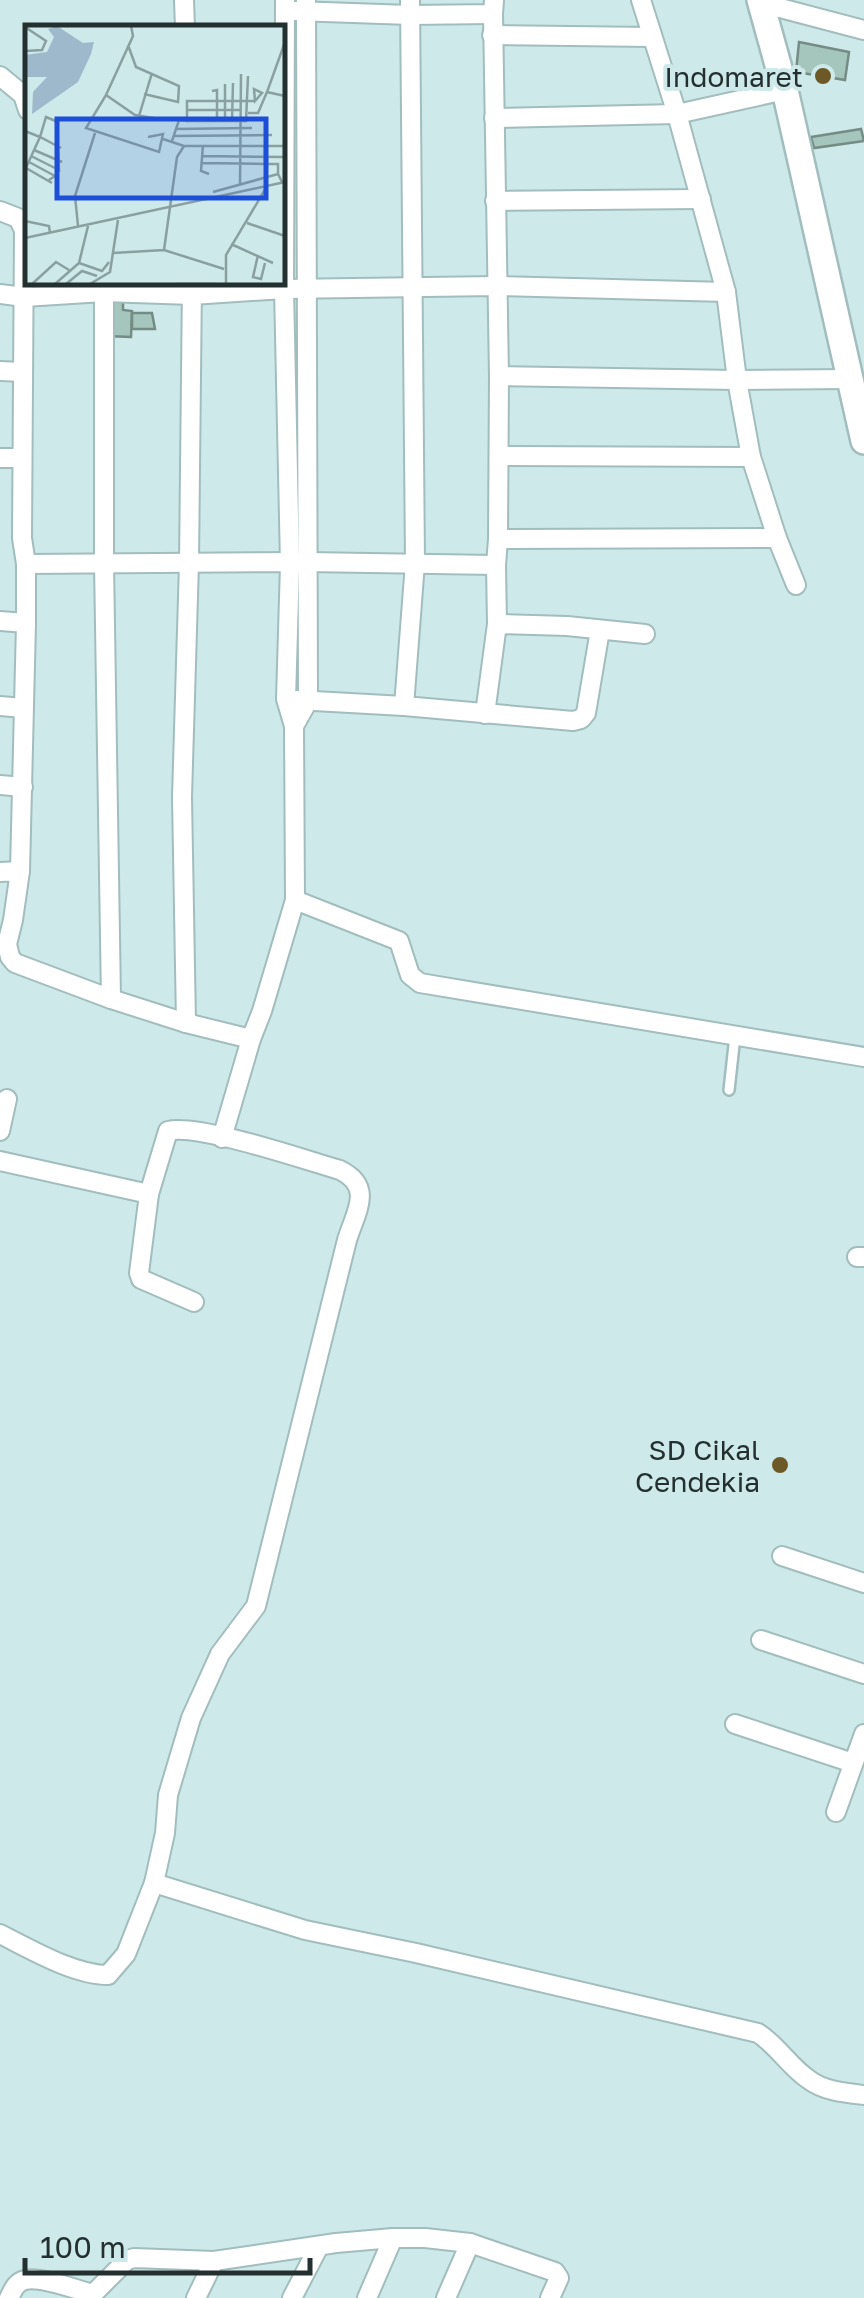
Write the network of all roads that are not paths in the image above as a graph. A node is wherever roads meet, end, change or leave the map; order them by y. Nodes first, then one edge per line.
1 (641, 0) edge
2 (760, 2) edge
3 (285, 5) edge
4 (306, 6) edge
5 (410, 7) edge
6 (493, 7) edge
7 (864, 30) edge
8 (492, 35) junction
9 (652, 36) junction
10 (0, 76) edge
11 (784, 90) junction
12 (25, 101) edge
13 (678, 114) junction
14 (494, 118) junction
15 (701, 199) junction
16 (495, 201) junction
17 (0, 210) edge
18 (284, 285) edge
19 (496, 286) junction
20 (104, 287) edge
21 (412, 287) junction
22 (284, 288) junction
23 (192, 289) edge
24 (308, 289) junction
25 (726, 292) junction
26 (0, 294) edge
27 (24, 297) junction
28 (0, 371) edge
29 (22, 372) junction
30 (499, 376) junction
31 (850, 379) junction
32 (737, 380) junction
33 (864, 441) edge
34 (499, 456) junction
35 (0, 458) edge
36 (22, 458) junction
37 (751, 458) junction
38 (0, 537) edge
39 (22, 538) junction
40 (777, 538) junction
41 (498, 540) junction
42 (104, 563) junction
43 (189, 563) junction
44 (298, 563) junction
45 (415, 563) junction
46 (26, 564) junction
47 (496, 565) junction
48 (796, 585) dead end
49 (0, 622) edge
50 (26, 623) junction
51 (497, 624) junction
52 (600, 630) junction
53 (645, 634) dead end
54 (286, 699) junction
55 (308, 701) junction
56 (0, 706) edge
57 (404, 706) junction
58 (23, 708) junction
59 (485, 714) junction
60 (294, 726) junction
61 (0, 786) edge
62 (22, 787) junction
63 (0, 872) edge
64 (20, 872) junction
65 (295, 900) junction
66 (111, 999) junction
67 (186, 1023) junction
68 (735, 1036) junction
69 (251, 1039) junction
70 (864, 1057) edge
71 (730, 1090) dead end
72 (7, 1099) dead end
73 (0, 1131) edge
74 (222, 1138) junction
75 (0, 1161) edge
76 (148, 1194) junction
77 (194, 1302) dead end
78 (782, 1556) dead end
79 (864, 1583) edge
80 (761, 1640) dead end
81 (864, 1674) edge
82 (735, 1724) dead end
83 (864, 1734) edge
84 (853, 1763) junction
85 (836, 1812) dead end
86 (154, 1883) junction
87 (0, 1934) edge
88 (864, 2095) edge
89 (393, 2238) junction
90 (470, 2243) junction
91 (318, 2248) junction
92 (214, 2261) junction
93 (92, 2296) edge
94 (9, 2298) edge
95 (196, 2298) edge
96 (292, 2298) edge
97 (367, 2298) edge
98 (446, 2298) edge
99 (550, 2298) edge

1 - 9 street
2 - 7 street
2 - 11 street
3 - 4 street
4 - 5 street
4 - 24 street
5 - 6 street
5 - 21 street
6 - 8 street
8 - 9 street
8 - 14 street
9 - 13 street
10 - 12 street
11 - 13 street
11 - 31 street
13 - 14 street
13 - 15 street
14 - 16 street
15 - 16 street
15 - 25 street
16 - 19 street
17 - 27 street
18 - 22 street
19 - 21 street
19 - 25 street
19 - 30 street
20 - 23 street
20 - 27 street
20 - 42 street
21 - 24 street
21 - 45 street
22 - 23 street
22 - 24 street
22 - 44 street
23 - 43 street
24 - 44 street
25 - 32 street
26 - 27 street
27 - 29 street
28 - 29 street
29 - 36 street
30 - 32 street
30 - 34 street
31 - 32 street
31 - 33 street
32 - 37 street
34 - 37 street
34 - 41 street
35 - 36 street
36 - 39 street
37 - 40 street
38 - 39 street
39 - 46 street
40 - 41 street
40 - 48 street
41 - 47 street
42 - 43 street
42 - 46 street
42 - 66 street
43 - 44 street
43 - 67 street
44 - 45 street
44 - 54 street
44 - 55 street
45 - 47 street
45 - 57 street
46 - 50 street
47 - 51 street
49 - 50 street
50 - 58 street
51 - 52 street
51 - 59 street
52 - 53 street
52 - 59 street
54 - 55 street
54 - 60 street
55 - 57 street
55 - 60 street
56 - 58 street
57 - 59 street
58 - 62 street
60 - 65 street
61 - 62 street
62 - 64 street
63 - 64 street
64 - 66 street
65 - 68 street
65 - 69 street
66 - 67 street
67 - 69 street
68 - 70 street
68 - 71 lane
69 - 74 street
72 - 73 street
74 - 76 street
74 - 86 street
75 - 76 street
76 - 77 street
78 - 79 street
80 - 81 street
82 - 84 street
83 - 84 street
84 - 85 street
86 - 87 street
86 - 88 street
89 - 90 street
89 - 91 street
89 - 97 street
90 - 98 street
90 - 99 street
91 - 92 street
91 - 96 street
92 - 93 street
92 - 95 street
93 - 94 street

